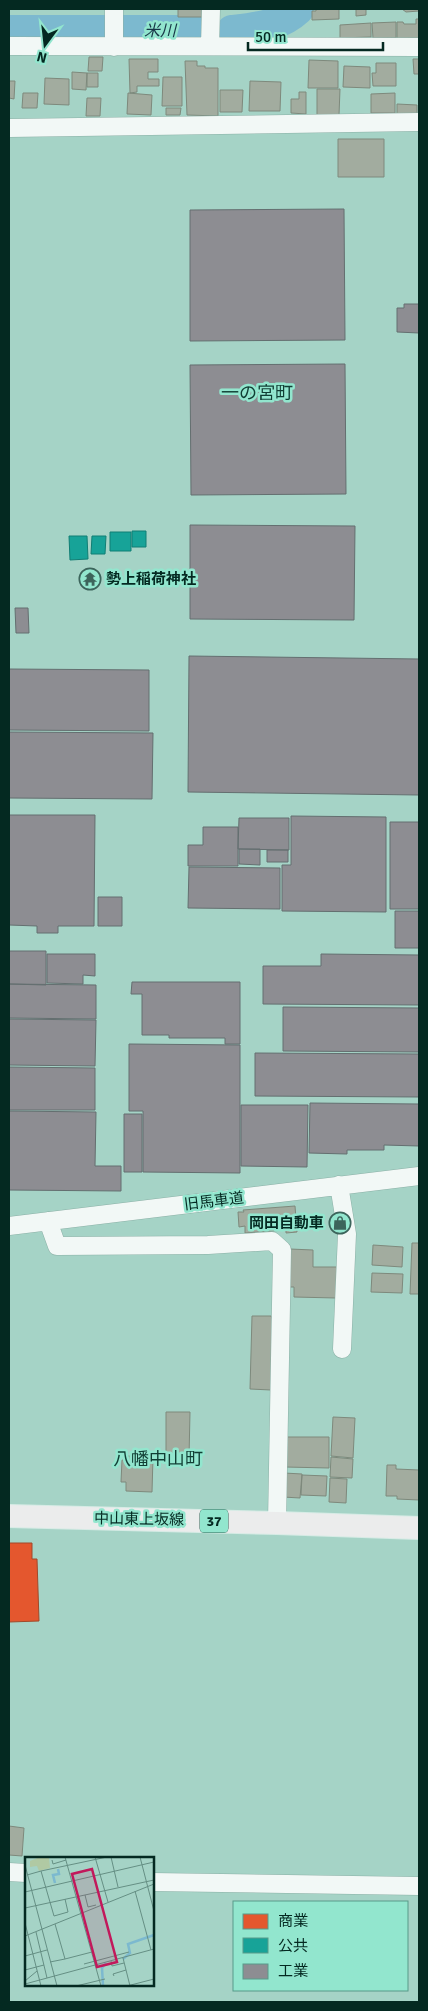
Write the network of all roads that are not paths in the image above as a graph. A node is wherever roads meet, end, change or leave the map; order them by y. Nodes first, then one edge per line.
1 (114, 9) edge
2 (211, 9) edge
3 (9, 46) edge
4 (210, 46) junction
5 (114, 47) junction
6 (419, 47) edge
7 (419, 122) edge
8 (9, 128) edge
9 (419, 1176) edge
10 (339, 1185) junction
11 (48, 1221) junction
12 (9, 1226) edge
13 (342, 1349) dead end
14 (9, 1516) edge
15 (277, 1523) junction
16 (419, 1528) edge
17 (9, 1872) edge
18 (25, 1873) edge
19 (154, 1882) edge
20 (419, 1886) edge

1 - 5 street
2 - 4 street
3 - 5 street
4 - 5 street
4 - 6 street
7 - 8 street
9 - 10 street, 旧馬車道
10 - 11 street, 旧馬車道
10 - 13 street
11 - 12 street, 旧馬車道
11 - 15 street
14 - 15 main road, 中山東上坂線 / 37
15 - 16 main road, 中山東上坂線 / 37
17 - 18 street
19 - 20 street

